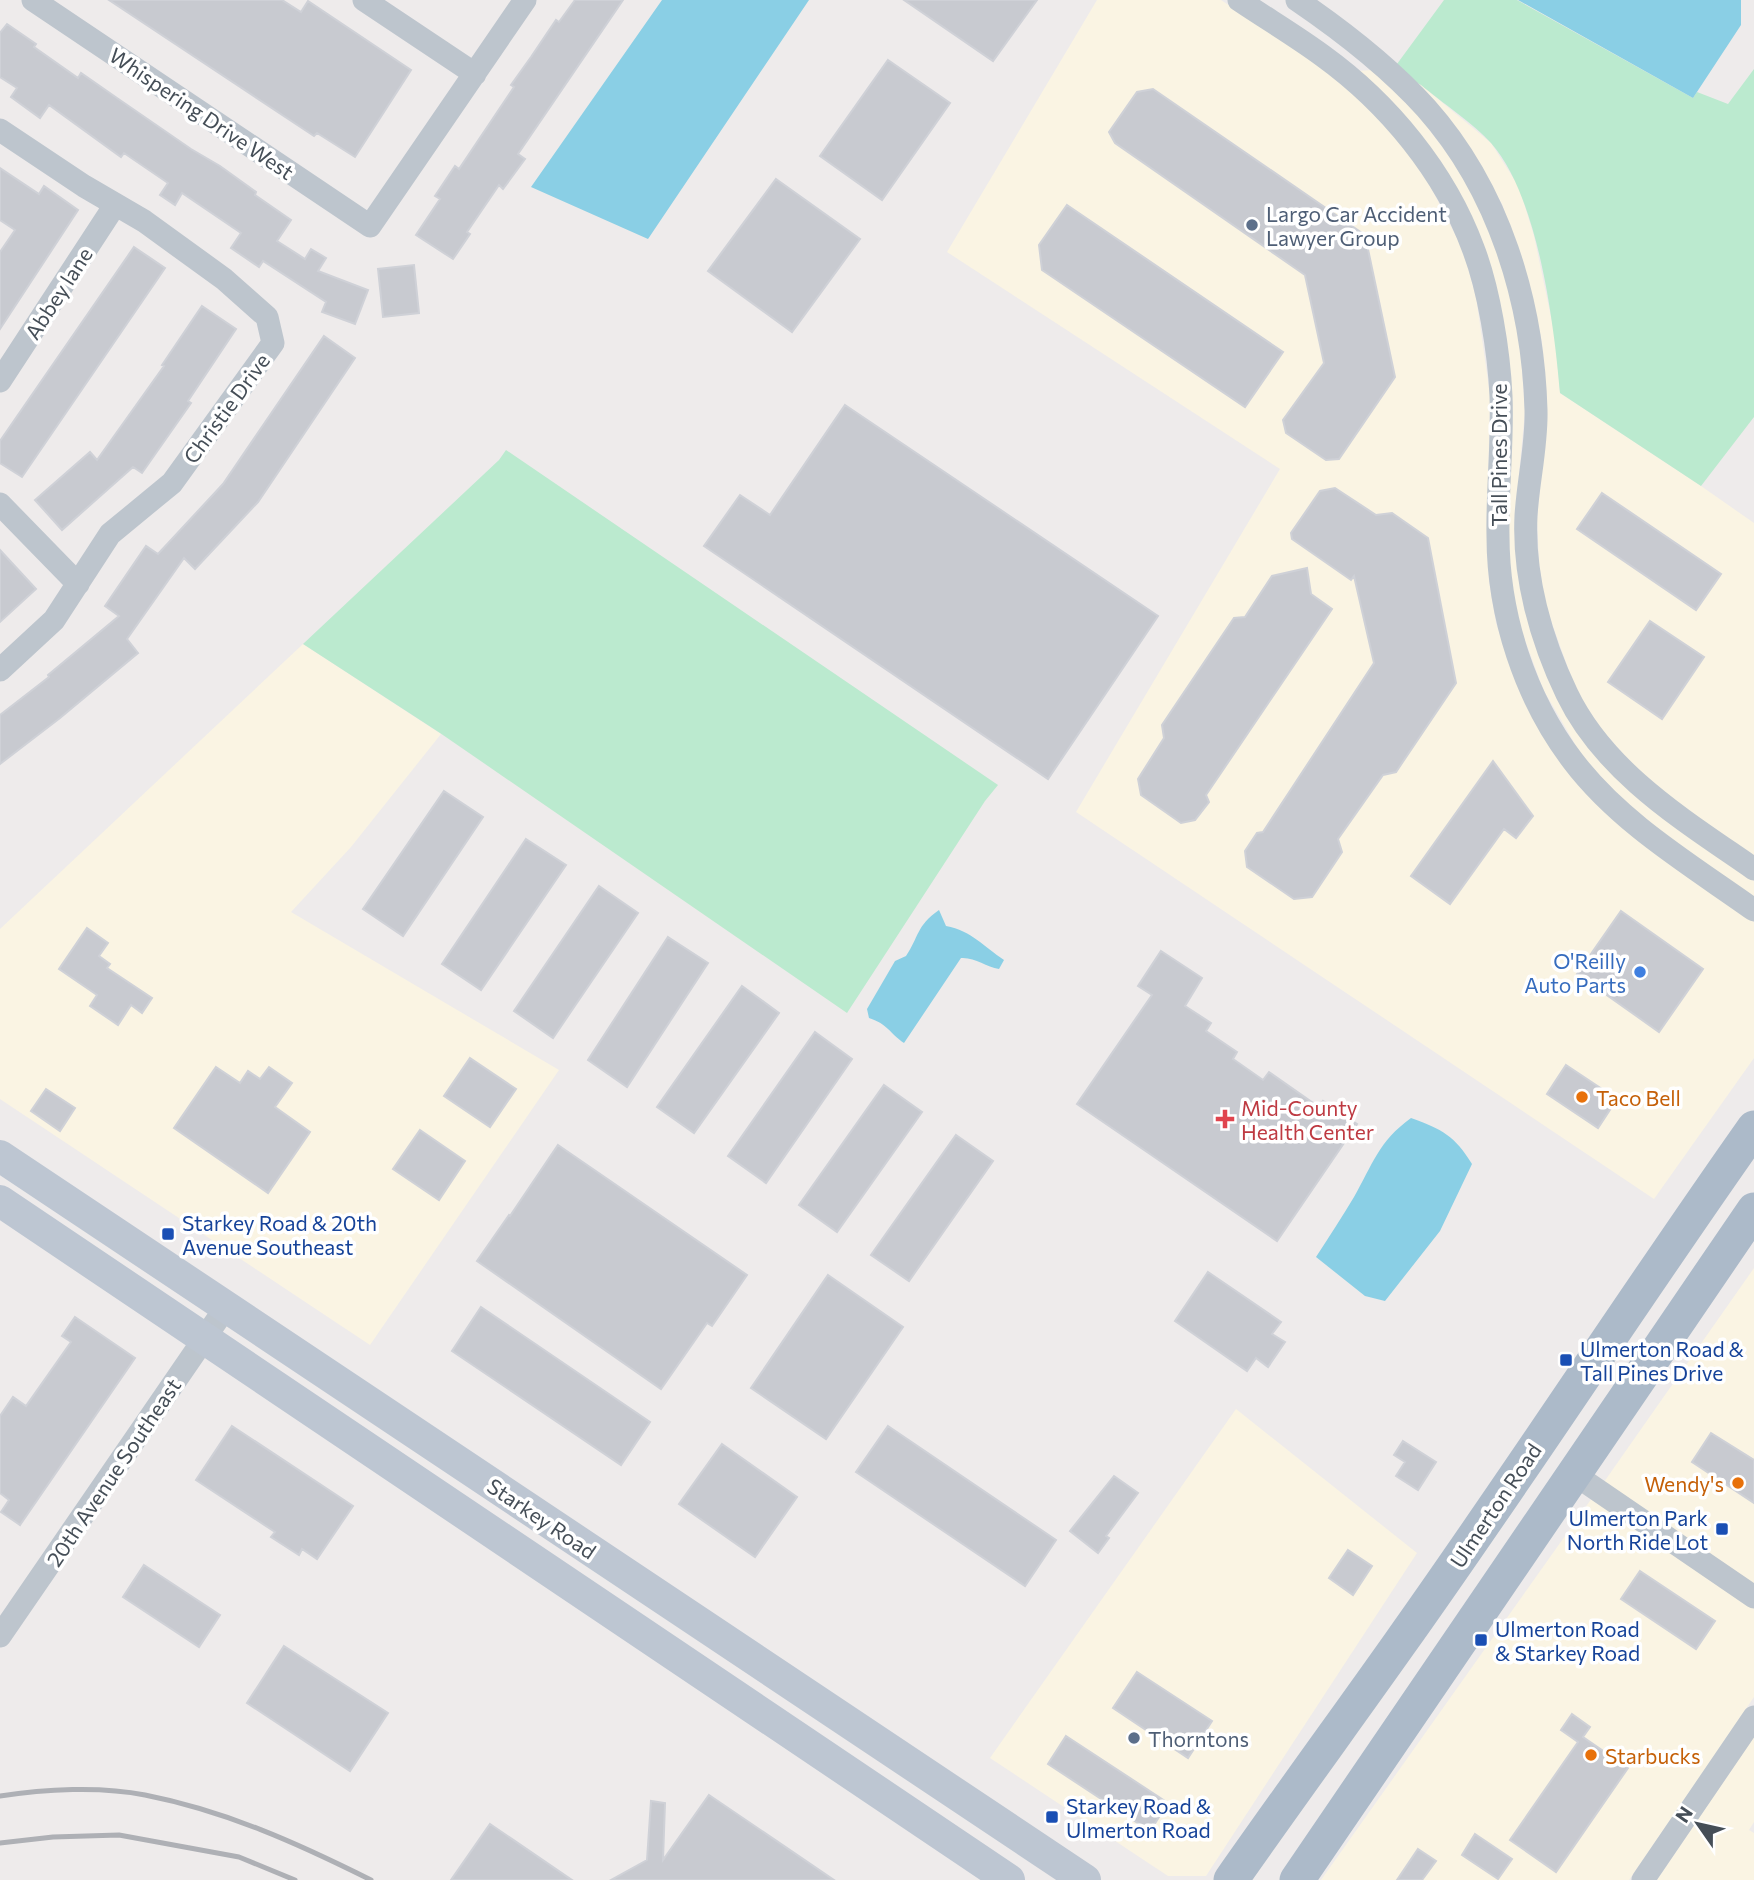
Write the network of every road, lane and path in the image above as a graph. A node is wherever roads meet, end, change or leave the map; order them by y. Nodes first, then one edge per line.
1 (33, 0) edge
2 (364, 0) edge
3 (525, 0) edge
4 (1239, 0) edge
5 (1297, 0) edge
6 (475, 74) junction
7 (0, 130) edge
8 (116, 205) junction
9 (0, 380) edge
10 (0, 503) edge
11 (78, 584) junction
12 (0, 670) edge
13 (1754, 869) edge
14 (1754, 910) edge
15 (1754, 1128) edge
16 (0, 1156) edge
17 (0, 1200) edge
18 (1754, 1210) edge
19 (226, 1307) junction
20 (204, 1339) junction
21 (1574, 1474) junction
22 (1754, 1597) edge
23 (0, 1636) edge
24 (1754, 1717) edge
25 (1009, 1880) edge
26 (1085, 1880) edge
27 (1231, 1880) edge
28 (1297, 1880) edge
29 (1643, 1880) edge

1 - 6 street, Whispering Drive West
2 - 6 street
3 - 6 street
4 - 14 street, Tall Pines Drive
5 - 13 street, Tall Pines Drive
7 - 8 street, Christie Drive
8 - 9 street, Abbey lane
8 - 11 street, Christie Drive
10 - 11 street
11 - 12 street, Christie Drive
15 - 27 main road, Ulmerton Road
16 - 19 main road, Starkey Road
17 - 20 main road, Starkey Road
18 - 21 main road
19 - 20 street, 20th Avenue Southeast
19 - 26 main road, Starkey Road
20 - 23 street, 20th Avenue Southeast
20 - 25 main road, Starkey Road
21 - 22 street
21 - 28 main road
24 - 29 street

